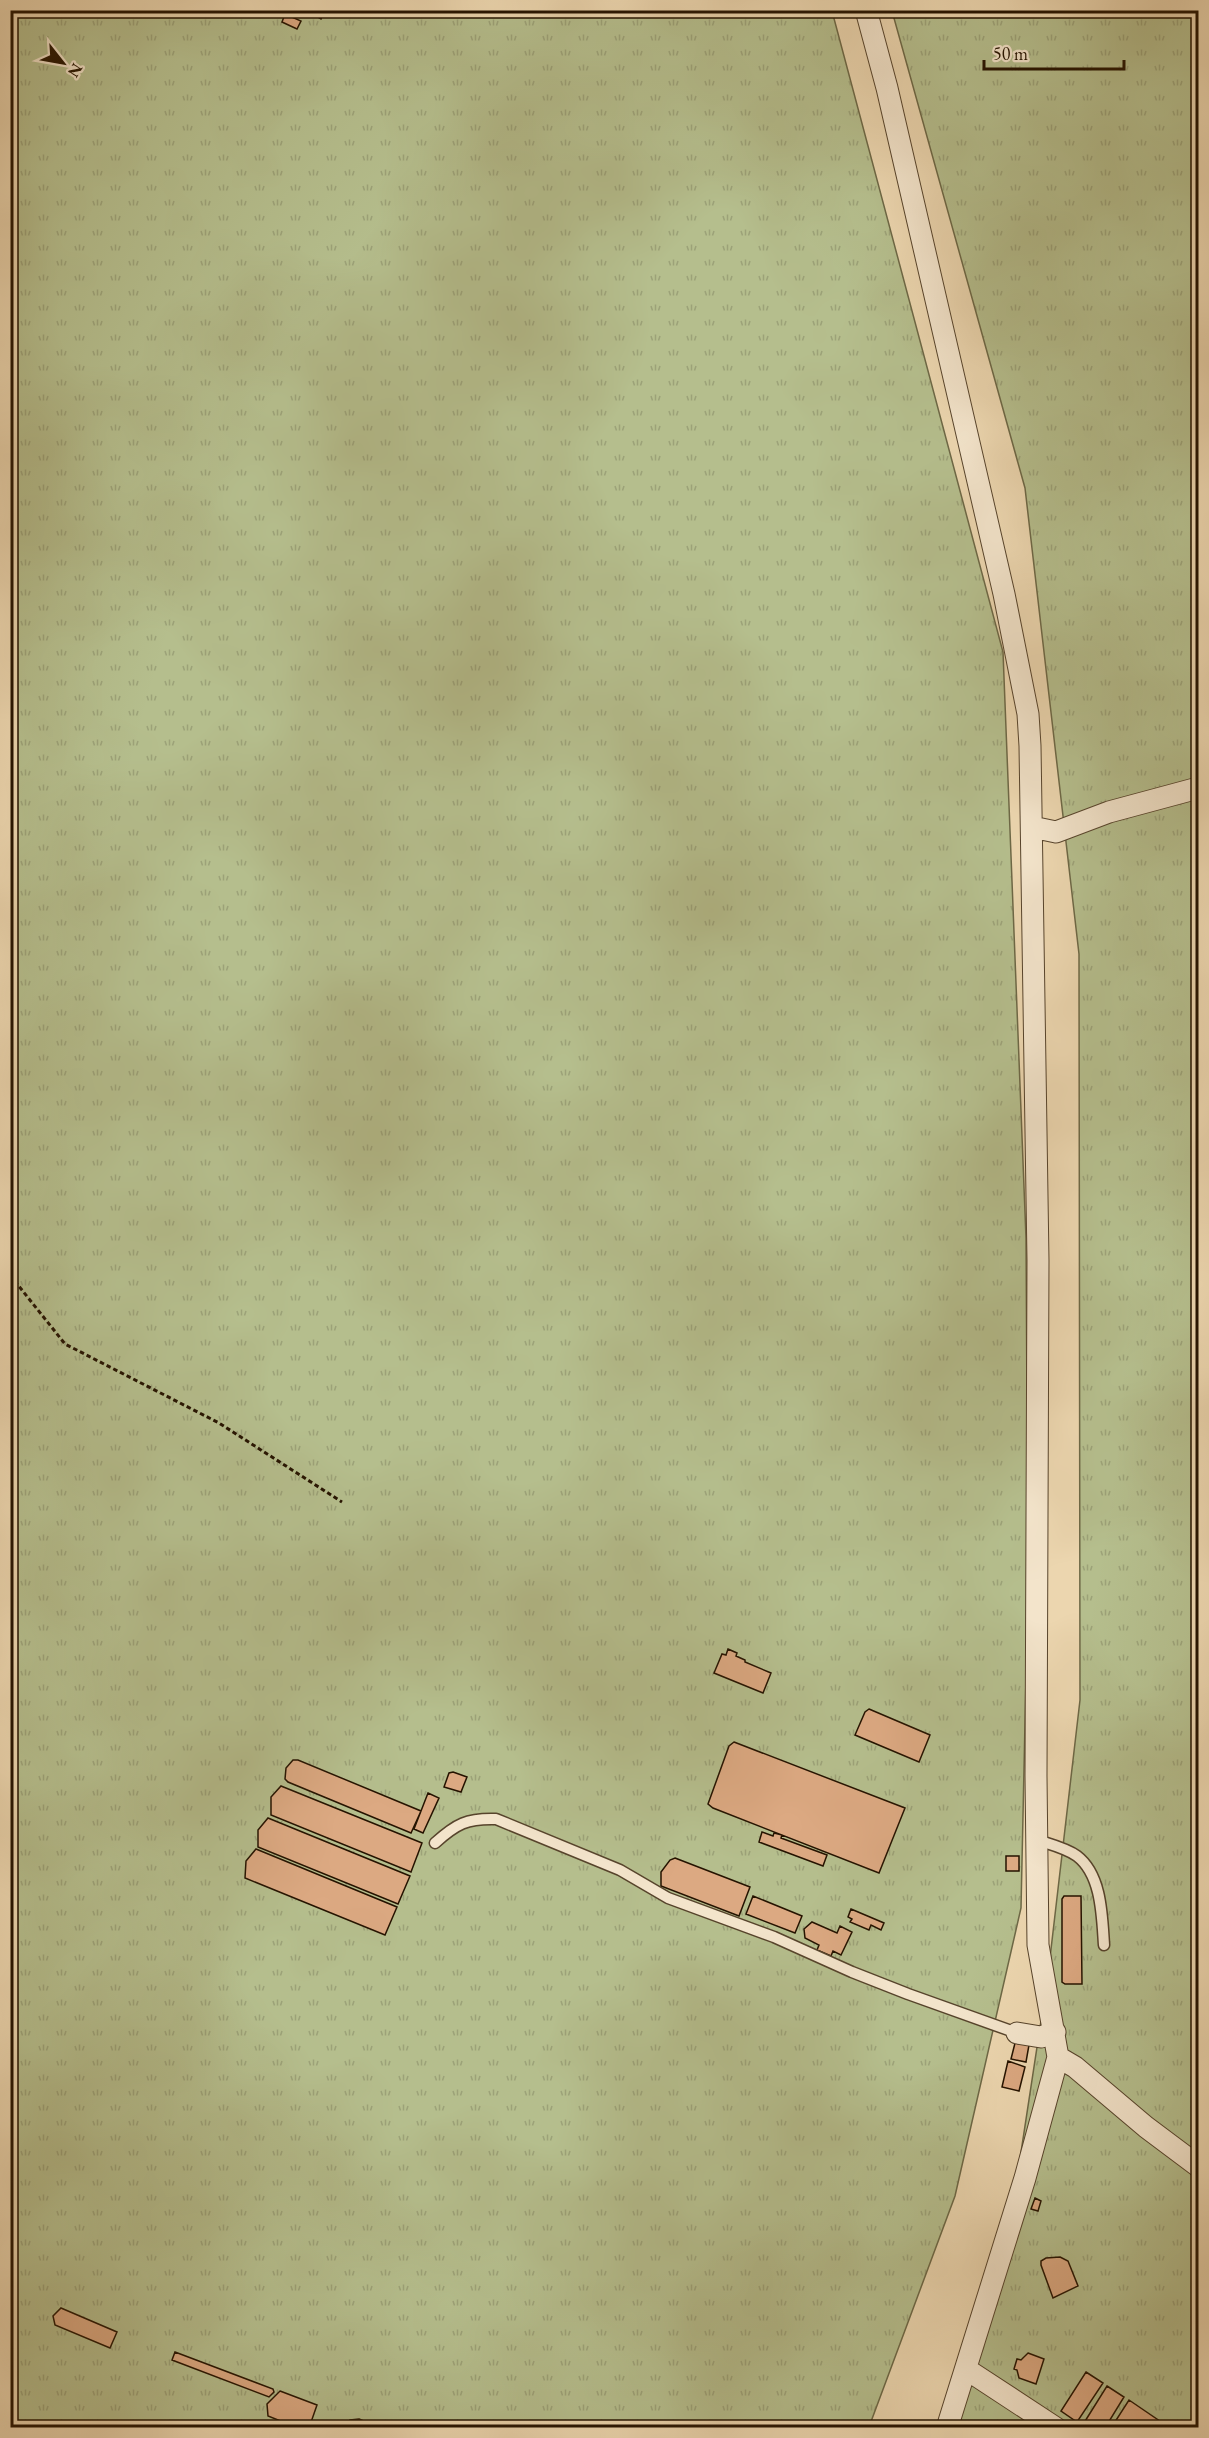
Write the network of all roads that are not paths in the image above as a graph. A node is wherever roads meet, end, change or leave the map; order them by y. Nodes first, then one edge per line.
1 (866, 10) edge
2 (1198, 788) edge
3 (1032, 826) junction
4 (1037, 1840) junction
5 (435, 1843) dead end
6 (1104, 1945) dead end
7 (1055, 2032) junction
8 (1017, 2033) joint
9 (1058, 2057) junction
10 (1198, 2166) edge
11 (966, 2369) junction
12 (947, 2427) edge
13 (1056, 2427) edge

1 - 3 street
2 - 3 street
3 - 4 street
4 - 6 lane
4 - 7 street
5 - 8 lane
7 - 8 street
7 - 9 street
9 - 10 street
9 - 11 street
11 - 12 street
11 - 13 street

